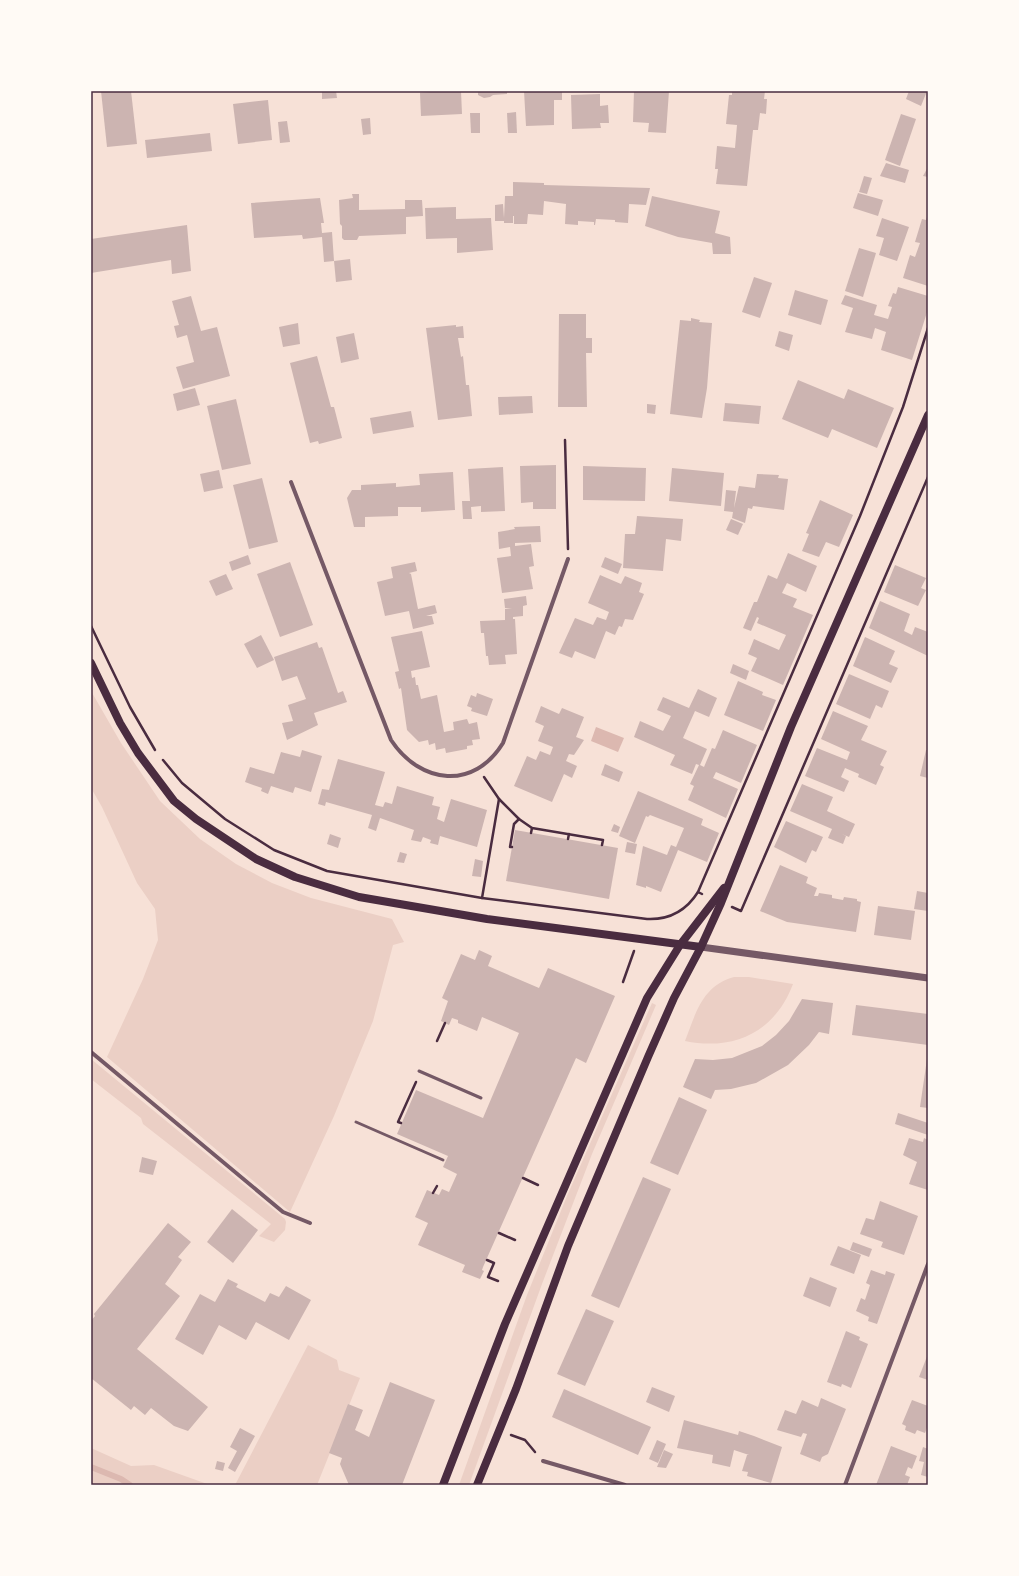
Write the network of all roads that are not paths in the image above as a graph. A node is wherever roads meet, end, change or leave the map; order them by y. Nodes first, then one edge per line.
1 (928, 415) edge
2 (291, 482) dead end
3 (568, 559) road end
4 (91, 663) edge
5 (718, 902) junction
6 (680, 945) junction
7 (701, 947) junction
8 (928, 978) edge
9 (91, 1052) edge
10 (420, 1072) road end
11 (481, 1098) dead end
12 (356, 1122) dead end
13 (443, 1160) dead end
14 (310, 1223) dead end
15 (928, 1264) edge
16 (543, 1461) road end
17 (443, 1485) edge
18 (477, 1485) edge
19 (625, 1485) edge
20 (845, 1485) edge

1 - 5 main road
2 - 3 street
4 - 6 main road
5 - 6 main road
5 - 7 main road
6 - 7 main road
6 - 17 main road
7 - 8 street
7 - 18 main road
9 - 14 street
10 - 11 lane
12 - 13 lane
15 - 20 street
16 - 19 street

